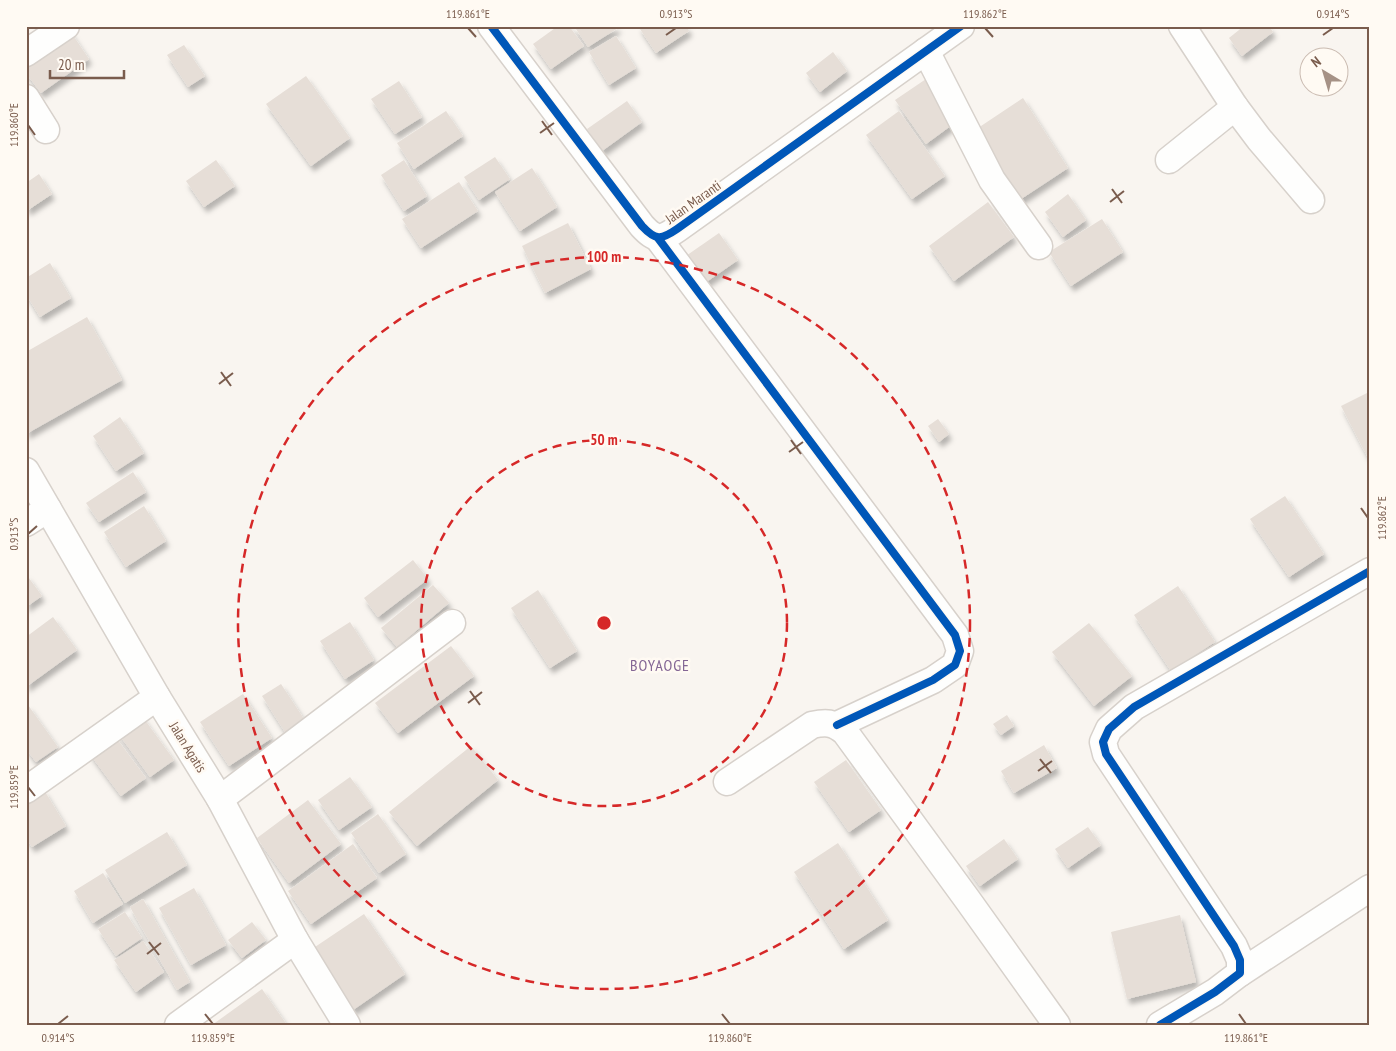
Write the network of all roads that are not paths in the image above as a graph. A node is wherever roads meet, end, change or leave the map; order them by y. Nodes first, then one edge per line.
1 (66, 26) edge
2 (491, 26) edge
3 (961, 26) edge
4 (1182, 26) edge
5 (926, 51) junction
6 (26, 53) edge
7 (26, 98) edge
8 (1235, 107) junction
9 (46, 130) dead end
10 (1169, 160) dead end
11 (1311, 200) dead end
12 (658, 238) junction
13 (1039, 246) dead end
14 (26, 471) edge
15 (48, 509) junction
16 (26, 524) edge
17 (1370, 571) edge
18 (452, 622) dead end
19 (157, 697) junction
20 (837, 726) junction
21 (727, 782) dead end
22 (26, 790) edge
23 (220, 799) junction
24 (1370, 888) edge
25 (295, 940) junction
26 (1240, 973) junction
27 (178, 1025) edge
28 (347, 1025) edge
29 (1057, 1025) edge
30 (1160, 1025) edge

1 - 6 street
2 - 12 street, Jalan Maranti
3 - 5 street, Jalan Maranti
4 - 8 street
5 - 12 street, Jalan Maranti
5 - 13 street
7 - 9 street
8 - 10 street
8 - 11 street
12 - 20 street
14 - 15 street, Jalan Agatis
15 - 16 street
15 - 19 street, Jalan Agatis
17 - 26 street
18 - 23 street
19 - 22 street
19 - 23 street, Jalan Agatis
20 - 21 street
20 - 29 street
23 - 25 street, Jalan Agatis
24 - 26 street
25 - 27 street
25 - 28 street, Jalan Agatis
26 - 30 street

